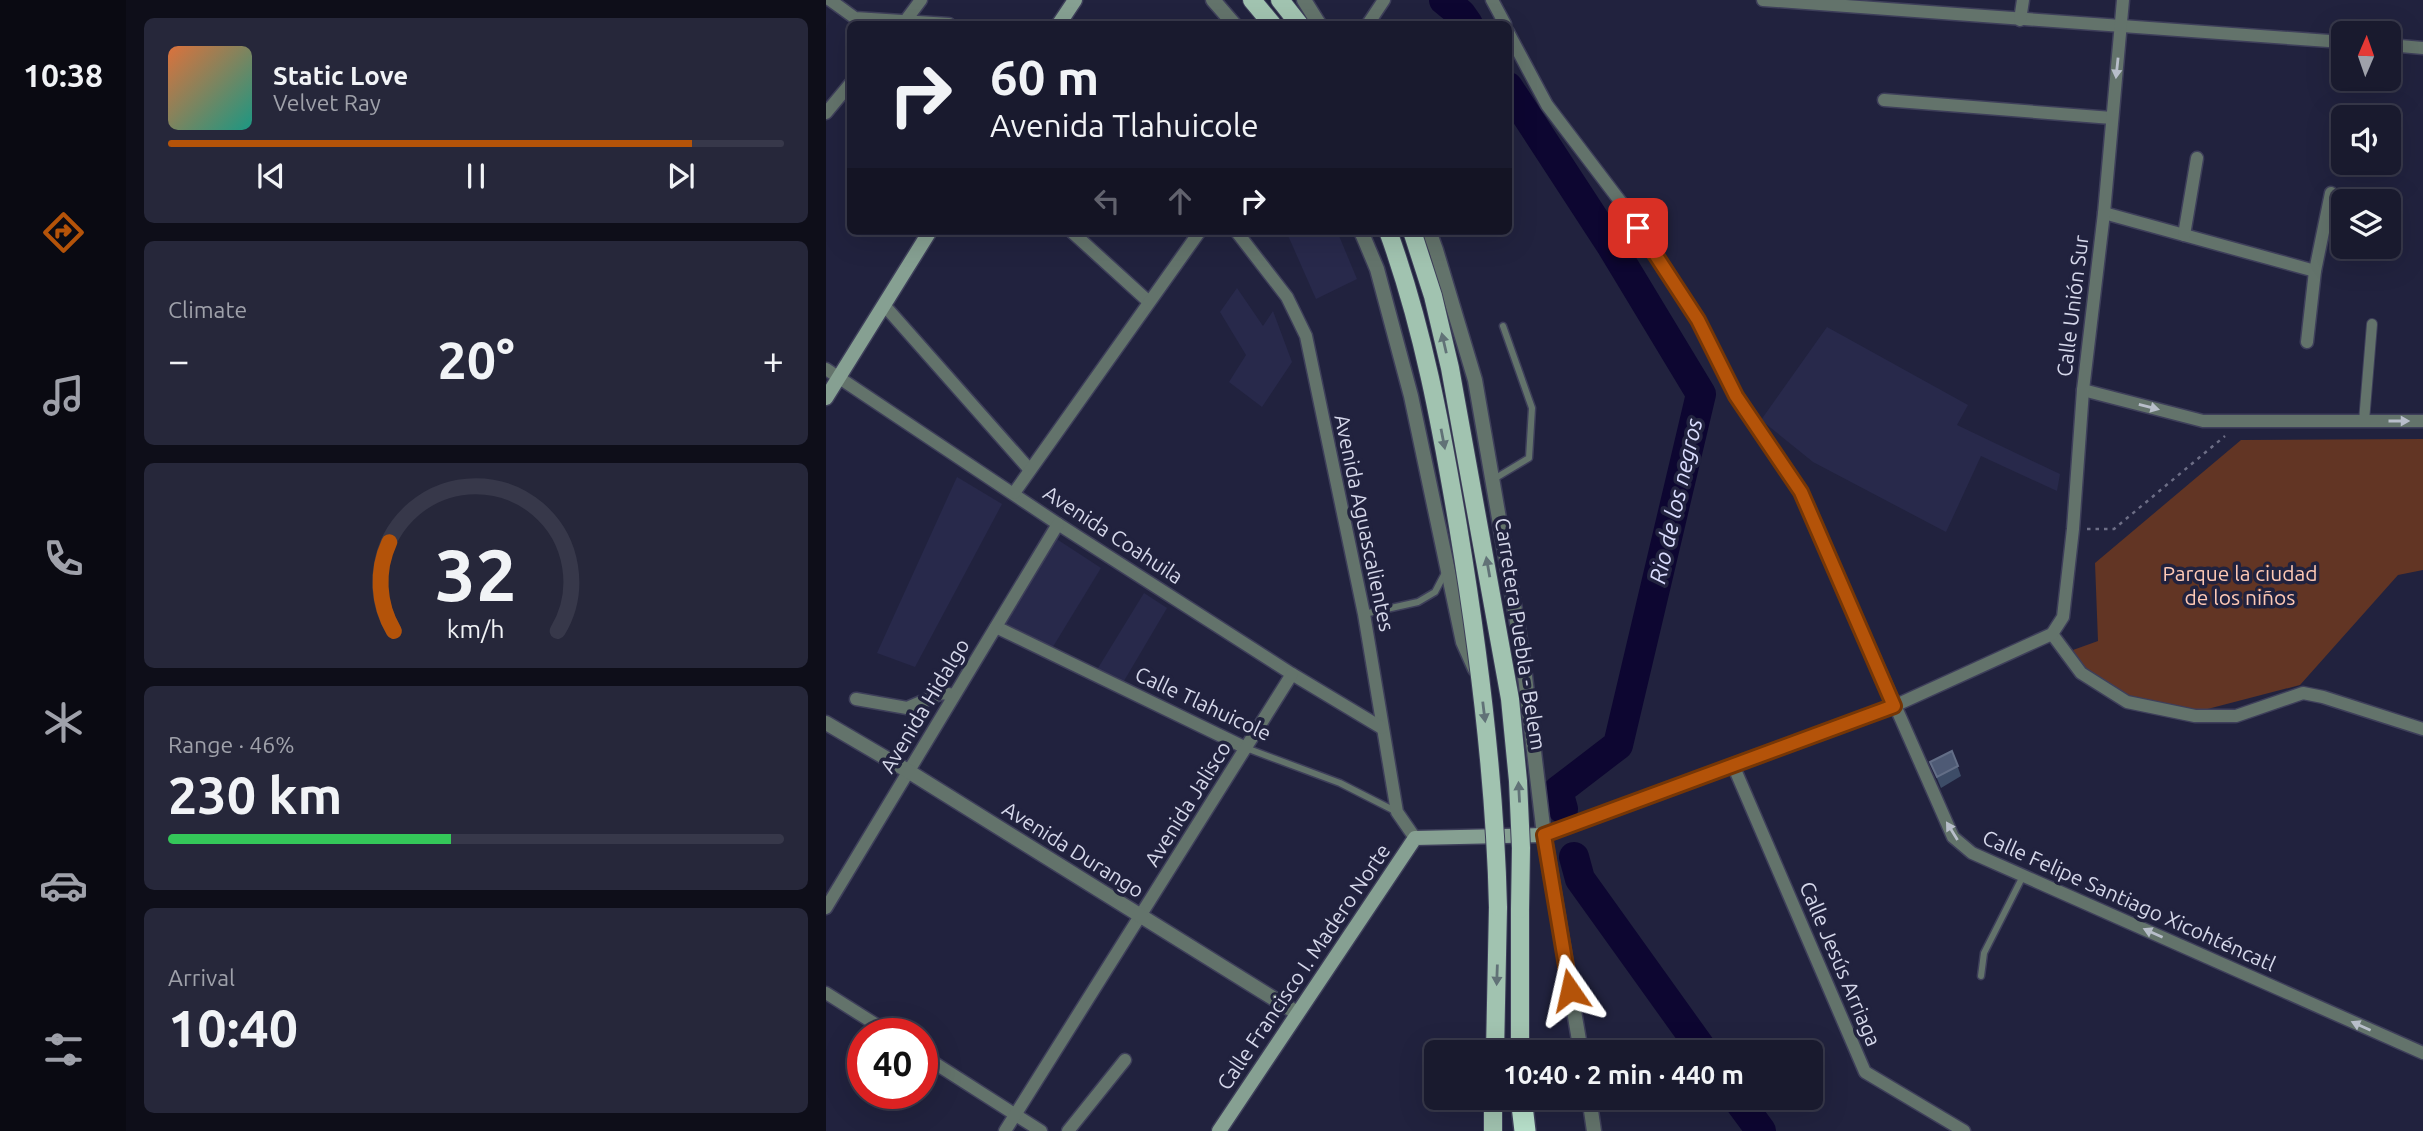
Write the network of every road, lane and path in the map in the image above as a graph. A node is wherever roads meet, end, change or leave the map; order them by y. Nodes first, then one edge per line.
1 (830, 0) edge
2 (921, 0) edge
3 (1213, 0) edge
4 (1252, 0) edge
5 (1280, 0) edge
6 (1304, 0) edge
7 (1384, 0) edge
8 (1492, 0) edge
9 (1763, 0) edge
10 (2022, 0) edge
11 (2123, 0) edge
12 (1072, 1) edge
13 (2020, 20) junction
14 (892, 21) edge
15 (905, 21) edge
16 (1061, 21) edge
17 (1231, 21) edge
18 (1270, 21) edge
19 (1297, 21) edge
20 (1317, 21) edge
21 (1370, 21) edge
22 (1503, 21) edge
23 (2121, 26) junction
24 (1512, 39) edge
25 (2331, 41) edge
26 (2401, 46) edge
27 (2423, 48) edge
28 (847, 88) edge
29 (1884, 100) dead end
30 (826, 113) edge
31 (2112, 118) junction
32 (2197, 158) dead end
33 (2331, 193) dead end
34 (2104, 213) junction
35 (928, 235) edge
36 (1075, 235) edge
37 (1197, 235) edge
38 (1239, 235) edge
39 (1363, 235) edge
40 (1389, 235) edge
41 (1413, 235) edge
42 (1430, 235) edge
43 (2184, 235) junction
44 (2315, 271) junction
45 (1149, 302) junction
46 (884, 305) junction
47 (2372, 324) dead end
48 (1503, 326) dead end
49 (2307, 342) dead end
50 (826, 369) edge
51 (838, 379) junction
52 (2083, 390) junction
53 (826, 398) edge
54 (2245, 420) junction
55 (2364, 421) junction
56 (2423, 421) edge
57 (1030, 470) junction
58 (1492, 480) junction
59 (1014, 493) junction
60 (1058, 524) junction
61 (2073, 529) junction
62 (1449, 567) junction
63 (1364, 614) junction
64 (996, 626) junction
65 (2052, 634) junction
66 (1292, 674) junction
67 (1481, 684) junction
68 (954, 695) junction
69 (856, 699) dead end
70 (1894, 706) junction
71 (826, 723) edge
72 (1382, 728) junction
73 (2423, 729) edge
74 (1246, 748) junction
75 (1733, 765) junction
76 (908, 771) junction
77 (1396, 811) junction
78 (1544, 835) junction
79 (1415, 838) junction
80 (2023, 876) junction
81 (826, 908) edge
82 (1140, 917) junction
83 (1981, 976) dead end
84 (826, 993) edge
85 (1297, 1013) junction
86 (866, 1018) edge
87 (1494, 1040) edge
88 (1520, 1040) edge
89 (1579, 1040) edge
90 (2423, 1053) edge
91 (1125, 1060) dead end
92 (938, 1065) edge
93 (1493, 1110) edge
94 (1521, 1110) edge
95 (1591, 1110) edge
96 (1016, 1115) junction
97 (1005, 1131) edge
98 (1041, 1131) edge
99 (1068, 1131) edge
100 (1219, 1131) edge
101 (1493, 1131) edge
102 (1522, 1131) edge
103 (1594, 1131) edge
104 (1964, 1131) edge

1 - 14 street
2 - 15 street
3 - 17 street
4 - 18 main road
5 - 19 main road
6 - 20 street
7 - 21 street
8 - 22 street
9 - 13 street
10 - 13 street
11 - 23 street, Calle Unión Sur
12 - 16 main road
13 - 23 street
23 - 25 street
23 -> 31 street, Calle Unión Sur
24 - 70 street, Calle Felipe Santiago Xicohténcatl
26 - 27 street
28 - 30 street
29 - 31 street
31 - 34 street, Calle Unión Sur
32 - 43 street
33 - 44 street
34 - 43 street
34 - 52 street, Calle Unión Sur
35 - 46 main road
36 - 45 street
37 - 45 street
38 - 63 street, Avenida Aguascalientes
39 - 62 street
40 -> 67 main road, bridge
88 -> 41 main road, Carretera Puebla - Belem, bridge
42 - 58 street
43 - 44 street
44 - 49 street
45 - 57 street
46 - 51 main road
46 - 57 street
47 - 55 street
48 - 58 lane
50 - 51 street, Avenida Coahuila
51 - 53 main road
51 - 59 street, Avenida Coahuila
52 -> 54 street
52 - 61 street, Calle Unión Sur
54 - 55 street
54 - 61 path
55 -> 56 street
57 - 59 street
58 - 78 street
59 - 60 street, Avenida Coahuila
60 - 64 street, Avenida Hidalgo
60 - 66 street, Avenida Coahuila
61 - 65 street, Calle Unión Sur
62 - 63 lane
62 - 67 street
63 - 72 street, Avenida Aguascalientes
64 - 68 street, Avenida Hidalgo
64 - 74 street, Calle Tlahuicole
65 - 70 street
65 - 73 street
66 - 72 street, Avenida Coahuila
66 - 74 street, Avenida Jalisco
67 -> 87 main road, bridge
68 - 69 street
68 - 76 street, Avenida Hidalgo
70 - 75 street
80 -> 70 street, Calle Felipe Santiago Xicohténcatl
71 - 76 street, Avenida Durango
72 - 77 street, Avenida Aguascalientes
74 - 77 lane, Calle Tlahuicole
74 - 82 street, Avenida Jalisco
75 - 78 street
75 - 104 street, Calle Jesús Arriaga
76 - 81 street, Avenida Hidalgo
76 - 82 street, Avenida Durango
77 - 79 street, Avenida Aguascalientes
78 - 79 main road, Calle Francisco I. Madero Norte
78 - 89 street
79 - 85 main road, Calle Francisco I. Madero Norte
80 - 83 lane
90 -> 80 street, Calle Felipe Santiago Xicohténcatl
82 - 85 street, Avenida Durango
82 - 96 street, Avenida Jalisco
84 - 86 street
85 - 100 main road, Calle Francisco I. Madero Norte
91 - 99 street
92 - 96 street
93 - 101 main road
94 - 102 highway
95 - 103 street
96 - 97 street, Avenida Jalisco
96 - 98 street

